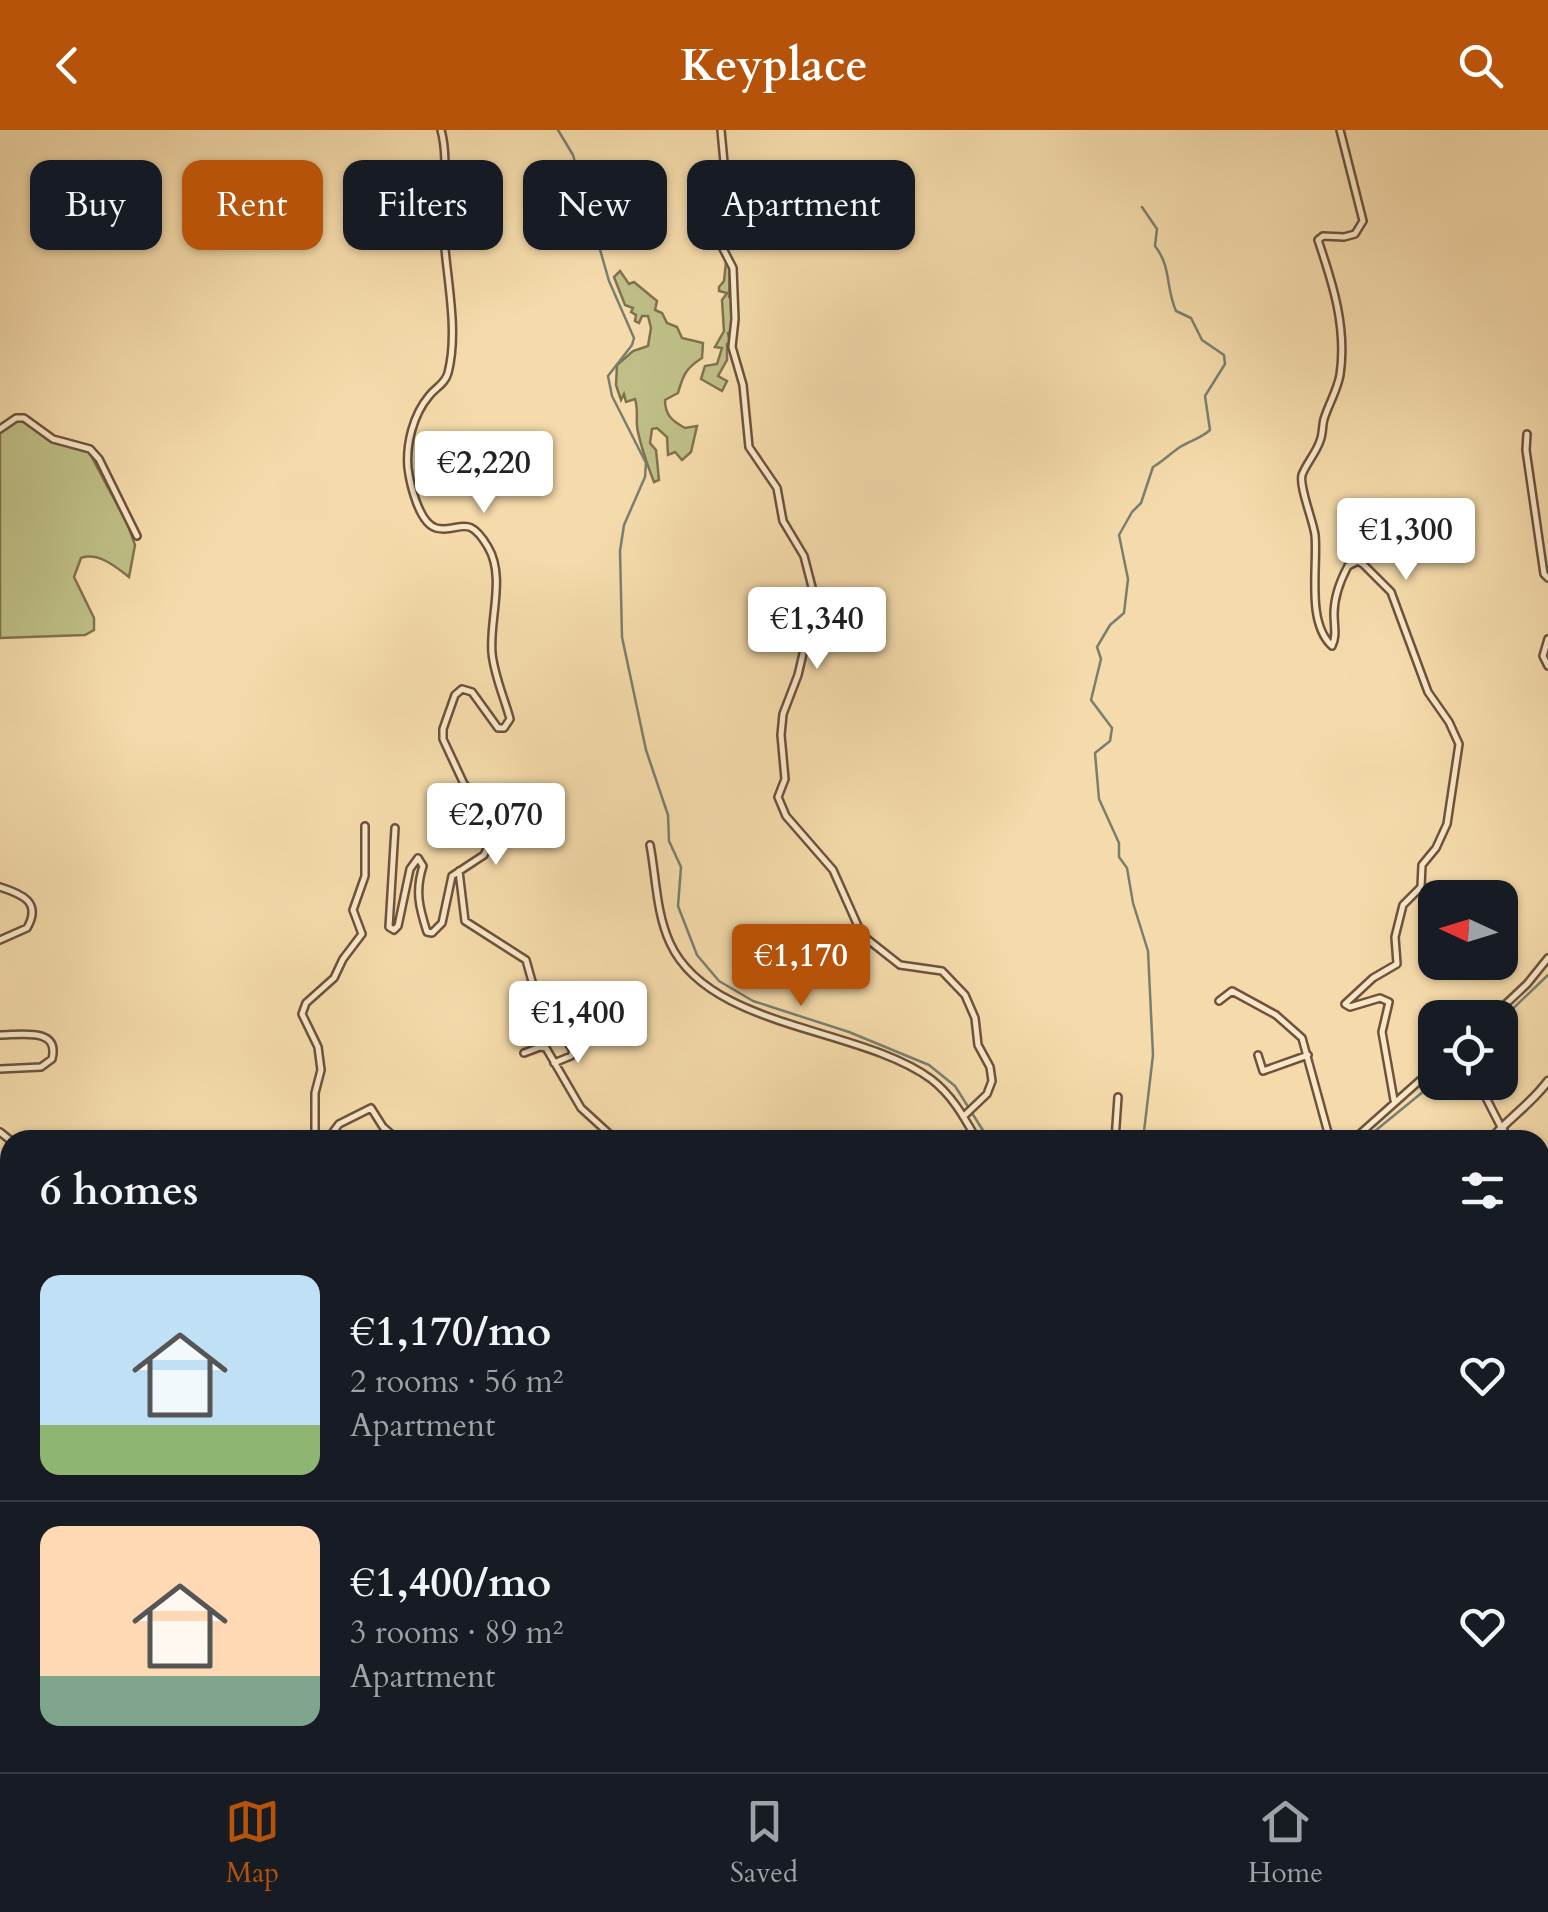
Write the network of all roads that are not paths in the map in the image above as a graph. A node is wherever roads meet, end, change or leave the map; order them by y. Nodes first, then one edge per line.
1 (441, 130) edge
2 (721, 130) edge
3 (1340, 130) edge
4 (0, 429) edge
5 (1527, 434) dead end
6 (137, 536) dead end
7 (1548, 578) edge
8 (1548, 639) edge
9 (1548, 666) edge
10 (365, 826) dead end
11 (395, 828) dead end
12 (650, 845) dead end
13 (459, 871) junction
14 (0, 886) edge
15 (0, 940) edge
16 (1548, 958) edge
17 (1510, 1000) edge
18 (1219, 1001) dead end
19 (0, 1035) edge
20 (524, 1053) dead end
21 (1258, 1055) dead end
22 (1308, 1055) junction
23 (554, 1063) junction
24 (0, 1069) edge
25 (1418, 1081) edge
26 (1548, 1081) edge
27 (1118, 1096) dead end
28 (1394, 1100) junction
29 (1488, 1100) edge
30 (964, 1116) junction
31 (1502, 1126) junction
32 (314, 1130) edge
33 (334, 1130) edge
34 (386, 1130) edge
35 (605, 1130) edge
36 (972, 1130) edge
37 (1116, 1130) edge
38 (1327, 1130) edge
39 (1363, 1130) edge
40 (1499, 1130) edge
41 (1504, 1130) edge
42 (837, 1772) edge
43 (877, 1772) edge

1 - 13 street
2 - 30 street
3 - 28 street
4 - 6 street
5 - 7 street
8 - 9 street
10 - 32 street
11 - 13 street
12 - 30 street
13 - 23 street
14 - 15 street
16 - 17 street
18 - 22 street
19 - 24 street
20 - 23 street
21 - 22 street
22 - 38 street
23 - 35 street
25 - 28 street
26 - 31 street
27 - 37 street
28 - 39 street
29 - 31 street
30 - 36 street
31 - 40 street
31 - 41 street
33 - 34 street
42 - 43 street

